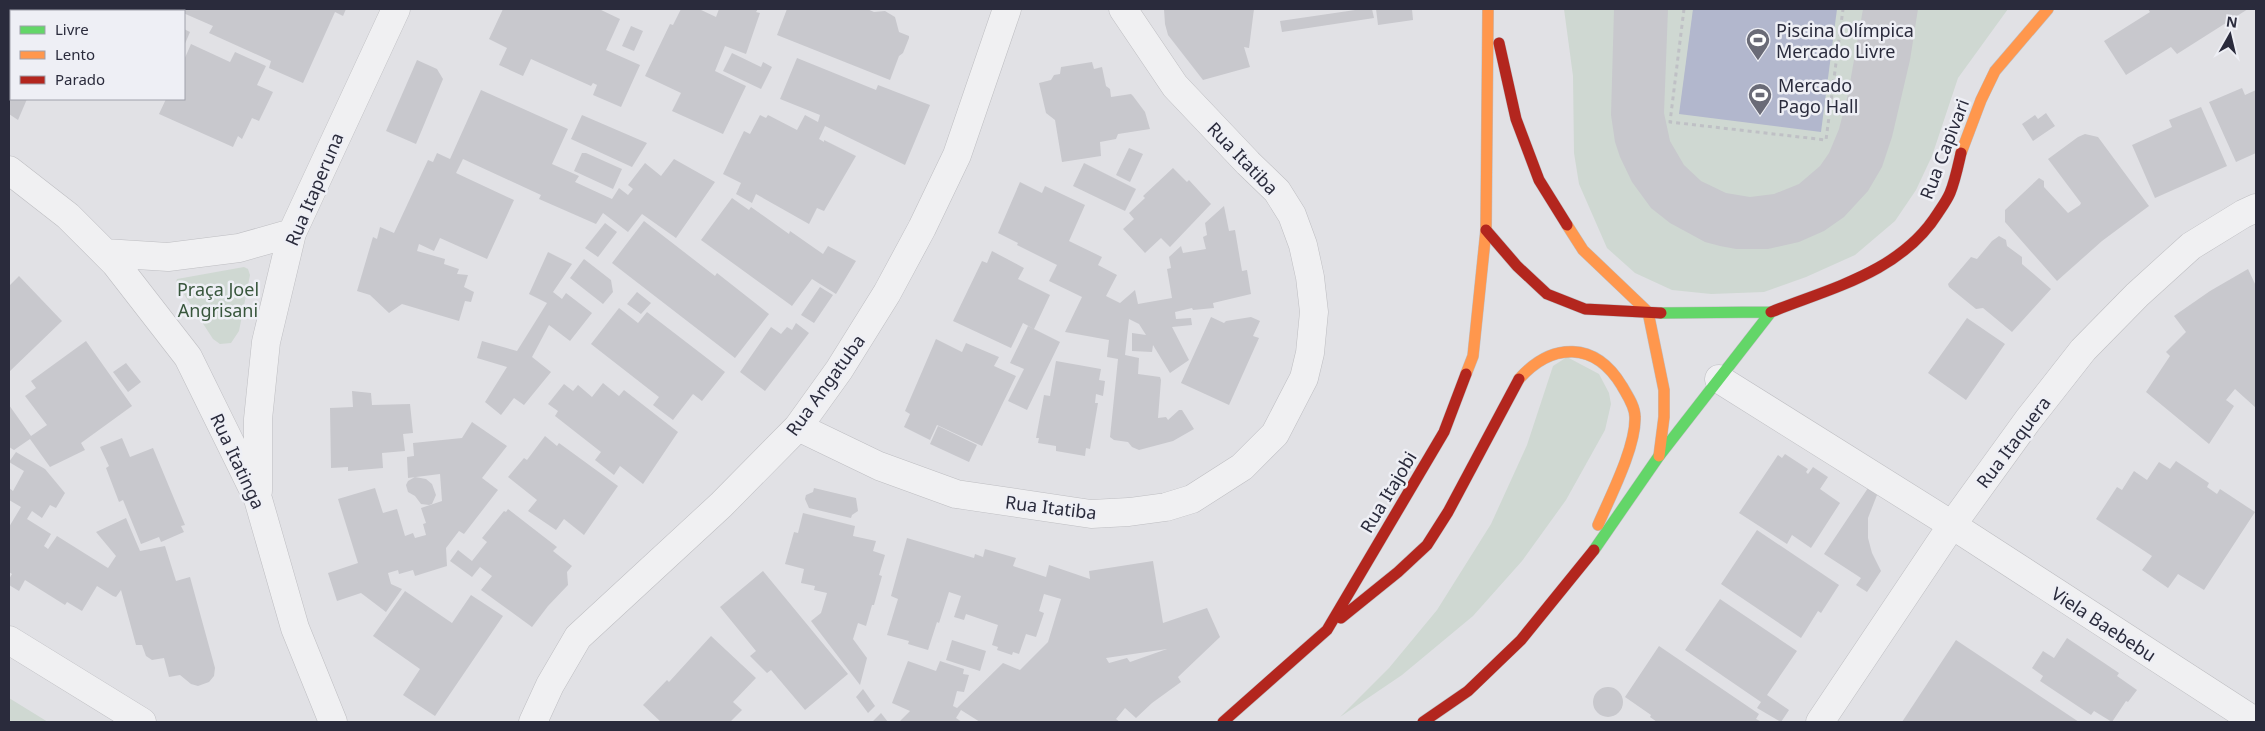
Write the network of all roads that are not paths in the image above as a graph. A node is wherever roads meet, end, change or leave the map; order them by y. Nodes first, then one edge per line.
1 (396, 9) edge
2 (1007, 9) edge
3 (1122, 9) edge
4 (1490, 9) edge
5 (2048, 9) edge
6 (9, 170) edge
7 (2256, 208) edge
8 (1486, 230) junction
9 (292, 233) junction
10 (105, 253) junction
11 (1648, 312) junction
12 (1771, 312) junction
13 (1719, 379) junction
14 (798, 427) junction
15 (1659, 456) junction
16 (258, 499) junction
17 (1952, 525) junction
18 (1581, 568) junction
19 (1327, 630) junction
20 (9, 640) edge
21 (142, 722) edge
22 (333, 722) edge
23 (533, 722) edge
24 (1222, 722) edge
25 (1424, 722) edge
26 (1820, 722) edge
27 (2256, 722) edge

1 - 9 street, Rua Itaperuna
2 - 14 street, Rua Angatuba
3 - 14 street, Rua Itatiba
4 - 8 main road, Rua Itajobi
4 - 11 main road
5 - 12 main road, Rua Capivari
6 - 10 street, Rua Itatinga
7 - 17 street, Rua Itaquera
8 - 11 main road, Rua Capivari
8 - 19 main road, Rua Itajobi
9 - 10 street
9 - 16 street, Rua Itaperuna
10 - 16 street, Rua Itatinga
11 - 12 main road, Rua Capivari
11 - 15 main road
12 - 13 main road
13 - 15 main road
13 - 17 street, Viela Baebebu
14 - 23 street, Rua Angatuba
15 - 18 main road
16 - 22 street, Rua Itatinga
17 - 26 street, Rua Itaquera
17 - 27 street, Viela Baebebu
18 - 19 main road
18 - 25 main road
19 - 24 main road, Rua Itajobi
20 - 21 street

